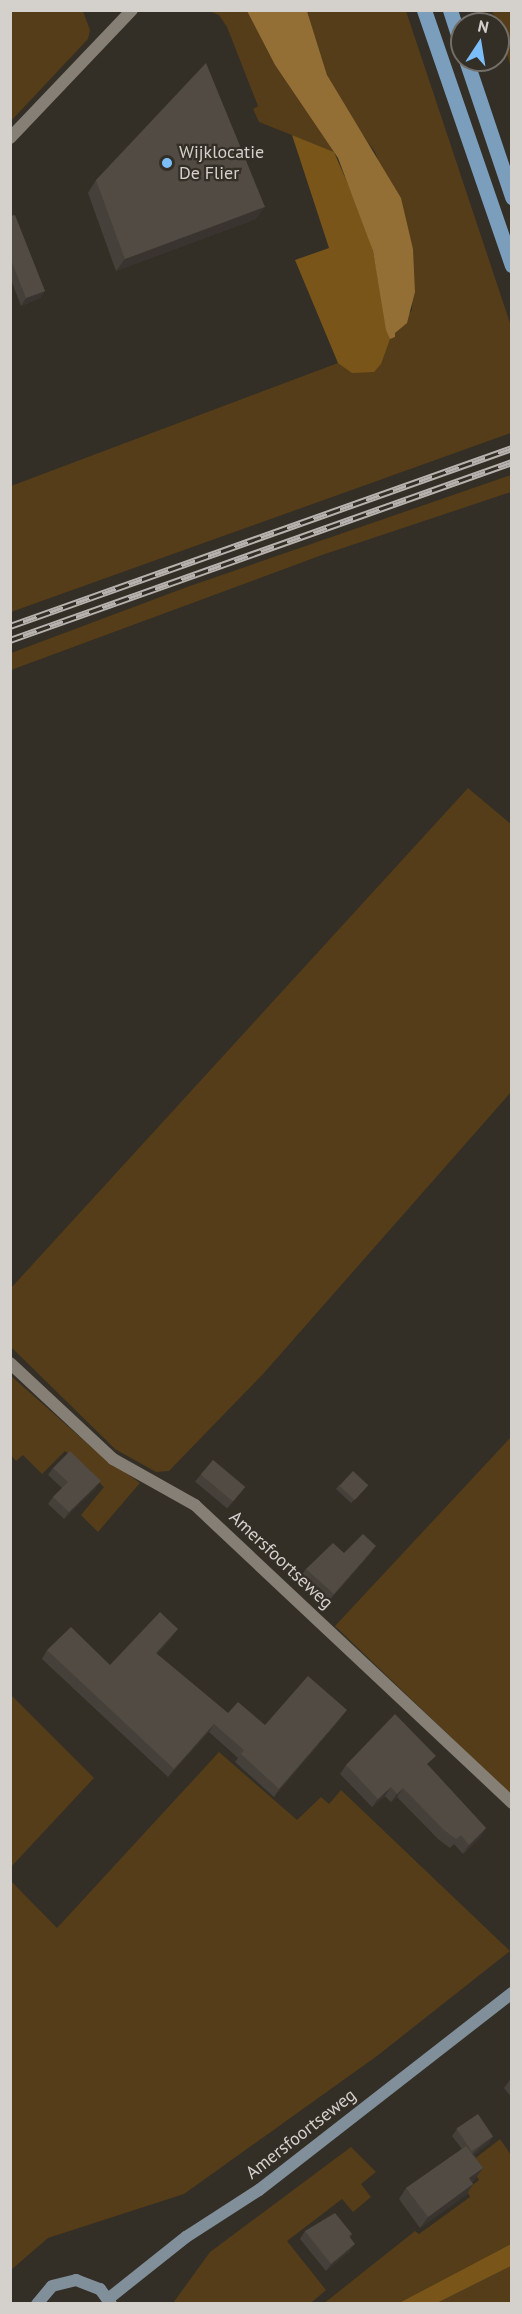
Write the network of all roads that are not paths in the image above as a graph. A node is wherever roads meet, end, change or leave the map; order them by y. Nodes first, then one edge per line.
1 (132, 10) edge
2 (424, 10) edge
3 (470, 72) edge
4 (10, 138) edge
5 (512, 197) edge
6 (512, 266) edge
7 (10, 1364) edge
8 (512, 1803) edge
9 (512, 1993) edge
10 (110, 2301) edge
11 (37, 2304) edge

1 - 4 street
2 - 6 main road
3 - 5 main road
7 - 8 street, Amersfoortseweg
9 - 10 main road, Amersfoortseweg
10 - 11 main road

